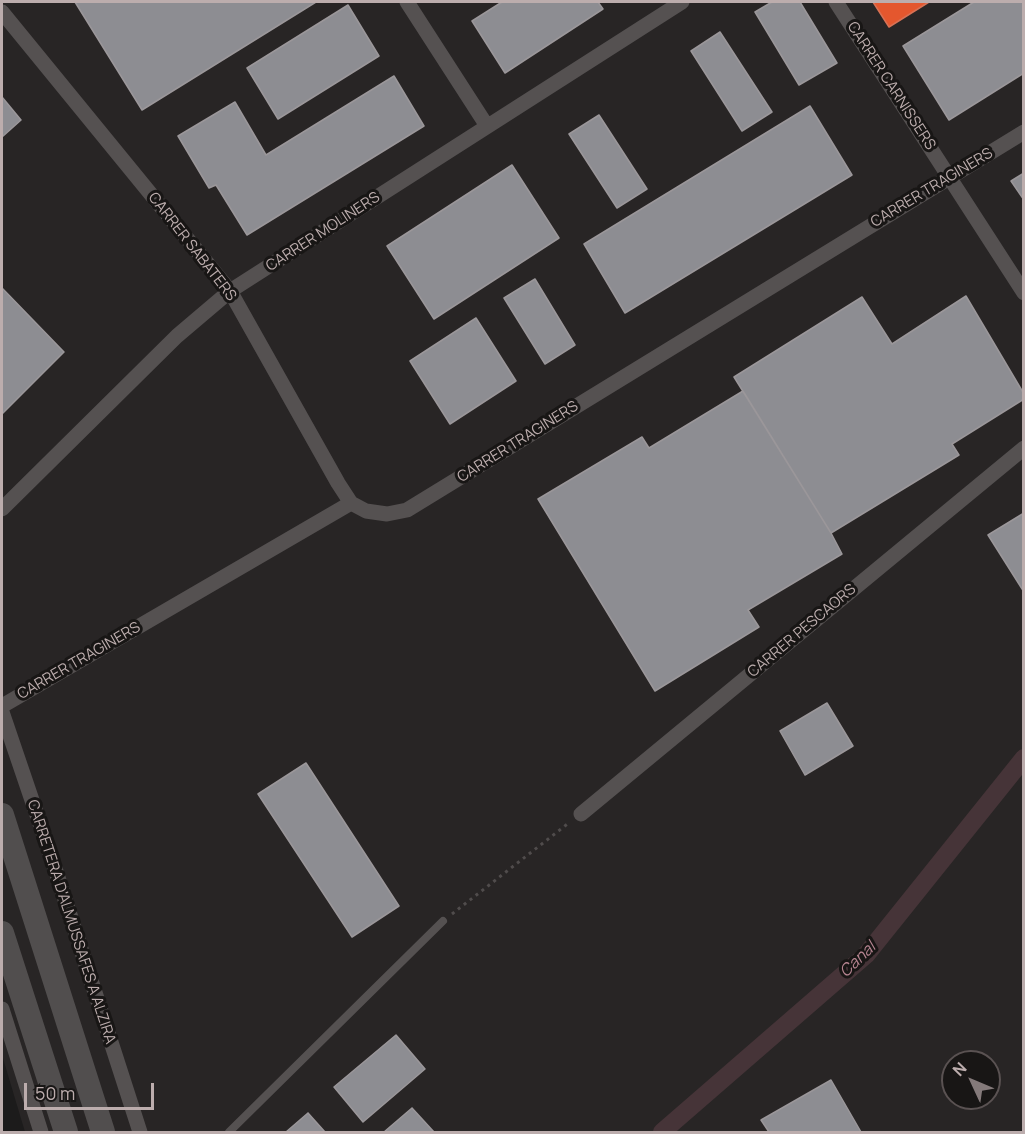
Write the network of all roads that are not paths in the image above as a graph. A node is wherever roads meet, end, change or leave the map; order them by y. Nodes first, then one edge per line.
1 (407, 2) edge
2 (682, 2) edge
3 (837, 2) edge
4 (2, 12) edge
5 (487, 126) junction
6 (1023, 132) edge
7 (949, 177) junction
8 (230, 291) junction
9 (1023, 293) edge
10 (1023, 448) edge
11 (351, 503) junction
12 (2, 509) edge
13 (2, 705) edge
14 (2, 712) edge
15 (581, 814) road end
16 (2, 815) edge
17 (443, 921) road end
18 (2, 933) edge
19 (2, 1009) edge
20 (41, 1132) edge
21 (66, 1132) edge
22 (103, 1132) edge
23 (140, 1132) edge
24 (230, 1132) edge

1 - 5 street
2 - 5 street, CARRER MOLINERS
3 - 7 street, CARRER CARNISSERS
4 - 8 street, CARRER SABATERS
5 - 8 street, CARRER MOLINERS
6 - 7 street, CARRER TRAGINERS
7 - 9 street, CARRER CARNISSERS
7 - 11 street, CARRER TRAGINERS
8 - 11 street, CARRER SABATERS
8 - 12 street, CARRER MOLINERS
10 - 15 street, CARRER PESCAORS
11 - 13 street, CARRER TRAGINERS
14 - 23 street, CARRETERA D'ALMUSSAFES A ALZIRA
16 - 22 main road
17 - 24 lane
18 - 21 main road
19 - 20 street

